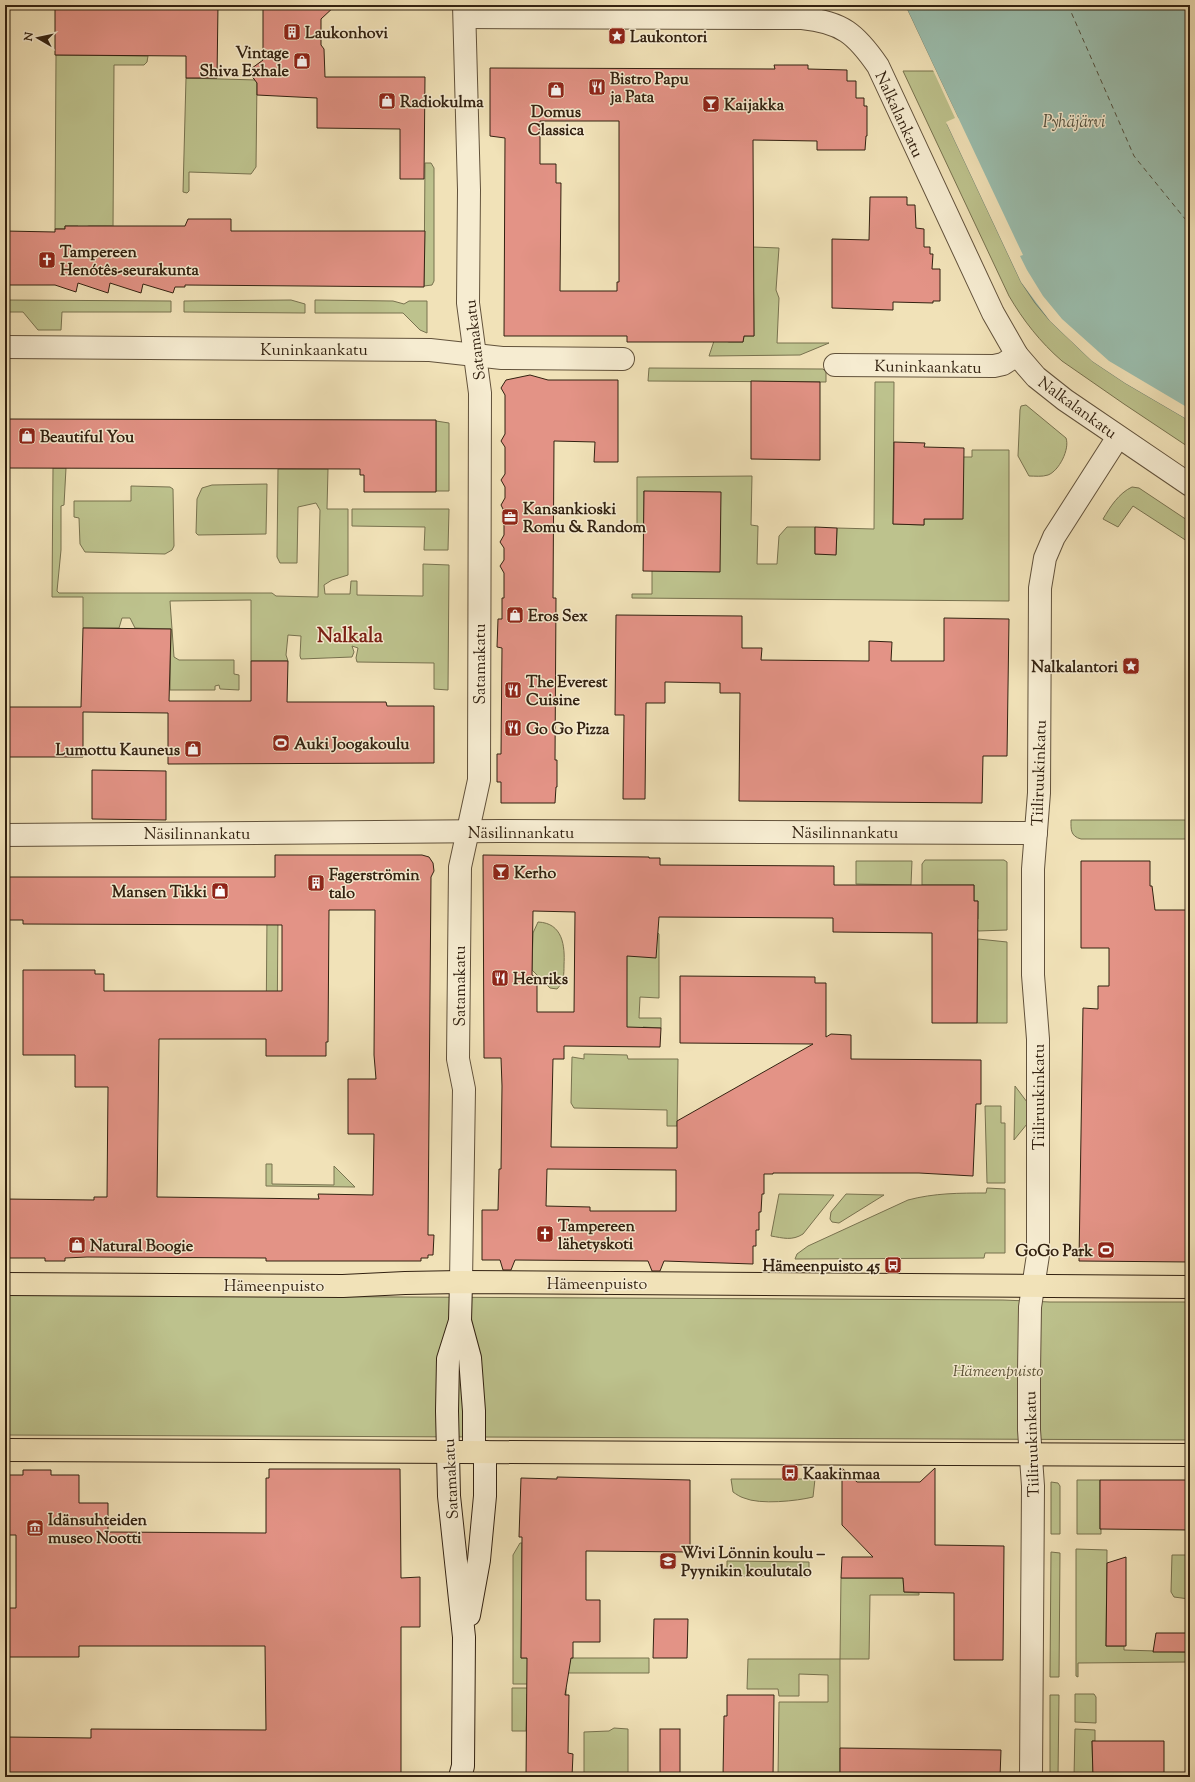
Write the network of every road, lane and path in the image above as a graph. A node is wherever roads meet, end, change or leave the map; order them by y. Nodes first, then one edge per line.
1 (464, 11) edge
2 (5, 347) edge
3 (475, 355) junction
4 (1017, 355) junction
5 (623, 359) dead end
6 (835, 365) dead end
7 (1118, 437) junction
8 (1190, 485) edge
9 (467, 832) junction
10 (1036, 833) junction
11 (5, 835) edge
12 (461, 1282) junction
13 (5, 1284) edge
14 (1033, 1286) junction
15 (1190, 1287) edge
16 (460, 1321) junction
17 (5, 1450) edge
18 (448, 1452) junction
19 (480, 1452) junction
20 (1031, 1455) junction
21 (1190, 1455) edge
22 (464, 1638) junction
23 (463, 1773) edge
24 (1031, 1777) edge

1 - 3 street, Satamakatu
1 - 4 street, Nalkalankatu
2 - 3 street, Kuninkaankatu
3 - 5 street, Kuninkaankatu
3 - 9 street, Satamakatu
4 - 6 street, Kuninkaankatu
4 - 7 street, Nalkalankatu
7 - 8 street, Nalkalankatu
7 - 10 street, Tiiliruukinkatu
9 - 10 street, Näsilinnankatu
9 - 11 street, Näsilinnankatu
9 - 12 street, Satamakatu
10 - 14 street, Tiiliruukinkatu
12 - 13 main road, Hämeenpuisto
12 - 14 main road, Hämeenpuisto
12 - 16 street, Satamakatu
14 - 15 main road, Hämeenpuisto
14 - 20 street, Tiiliruukinkatu
16 - 18 street, Satamakatu
16 - 19 street, Satamakatu
17 - 18 main road
18 - 19 main road
18 - 22 street, Satamakatu
19 - 20 main road
19 - 22 street, Satamakatu
20 - 21 main road
20 - 24 street, Tiiliruukinkatu
22 - 23 street, Satamakatu

